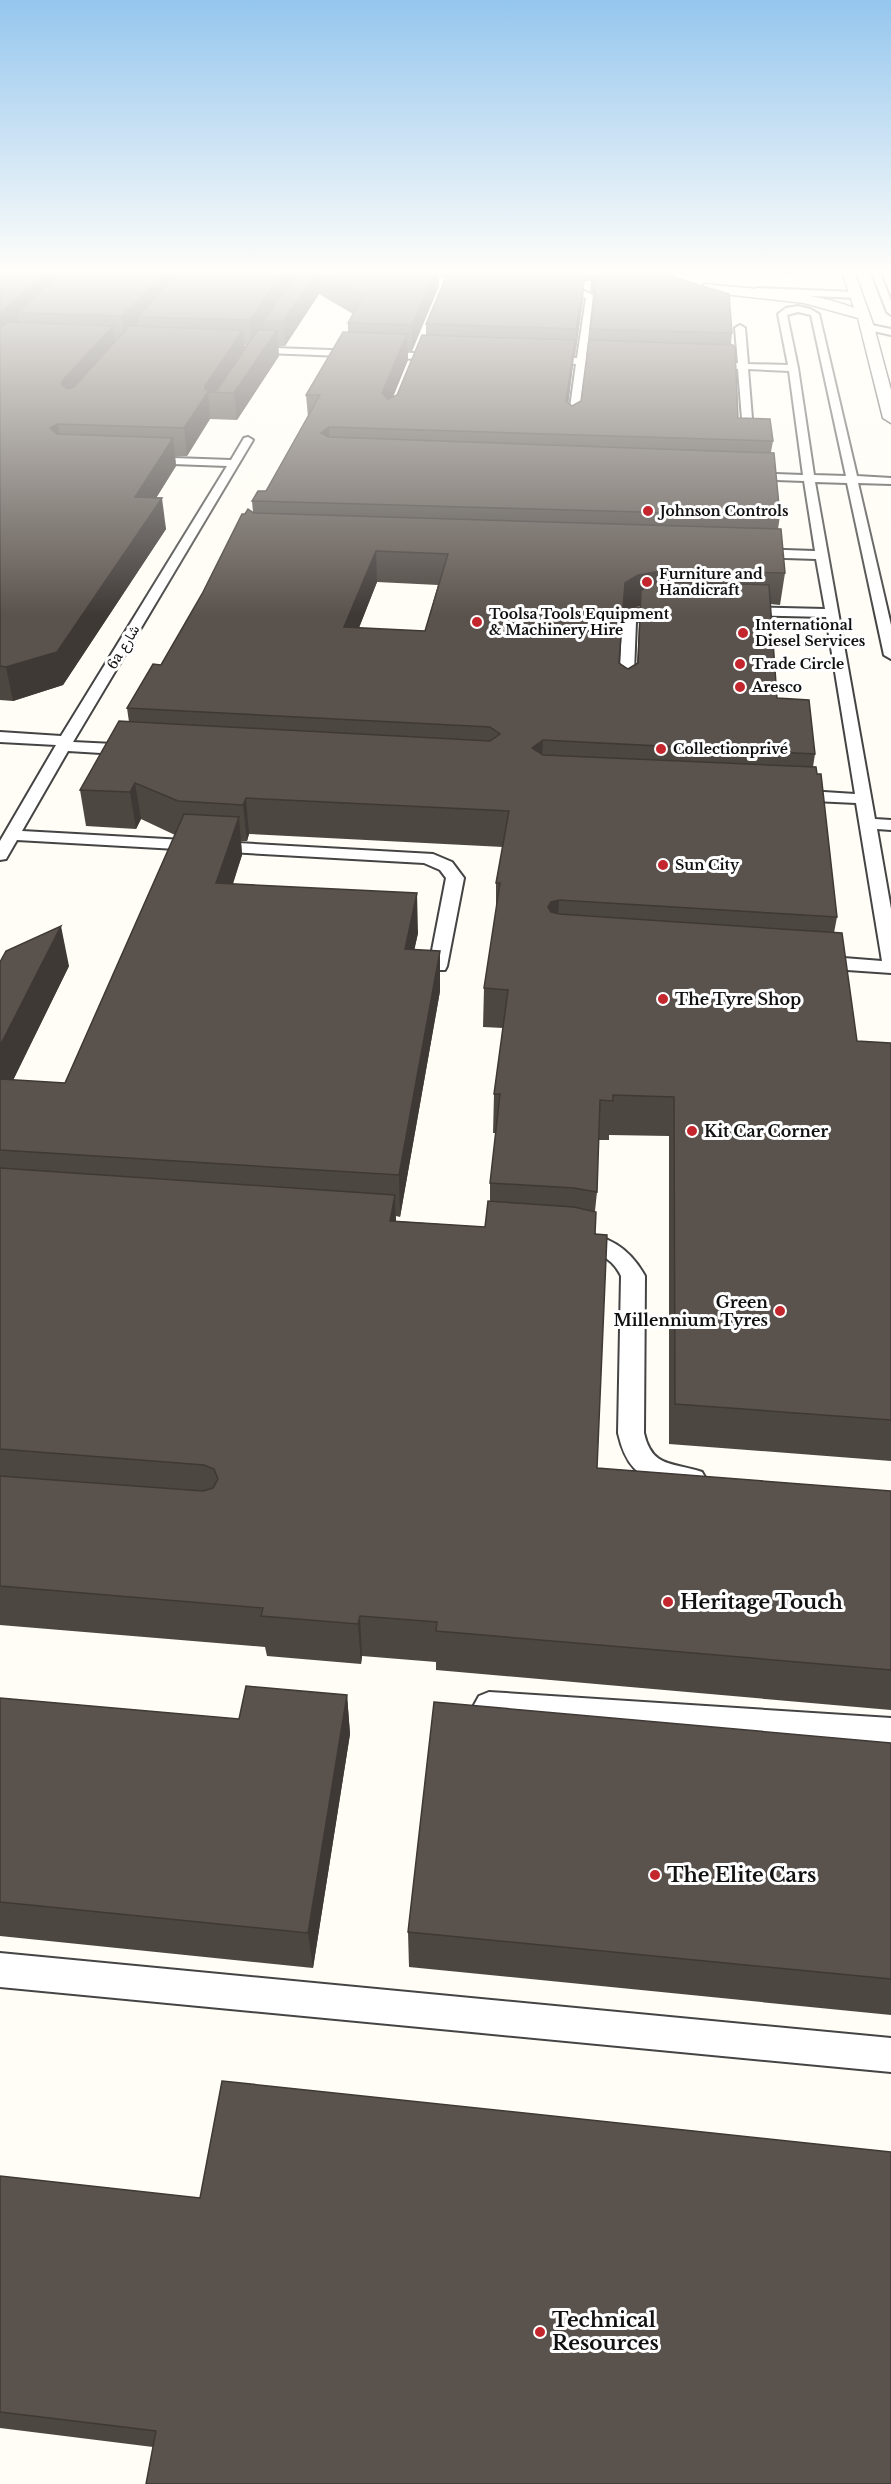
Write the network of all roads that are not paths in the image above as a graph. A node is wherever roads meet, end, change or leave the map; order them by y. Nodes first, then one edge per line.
1 (578, 384) edge
2 (744, 384) edge
3 (795, 384) edge
4 (830, 384) edge
5 (882, 384) edge
6 (891, 418) edge
7 (572, 429) edge
8 (748, 431) edge
9 (248, 440) dead end
10 (131, 460) edge
11 (234, 463) junction
12 (732, 476) edge
13 (809, 478) junction
14 (852, 480) junction
15 (891, 481) edge
16 (743, 553) edge
17 (822, 555) junction
18 (685, 609) edge
19 (731, 610) edge
20 (832, 613) junction
21 (891, 655) edge
22 (626, 697) edge
23 (0, 737) edge
24 (64, 743) junction
25 (146, 750) edge
26 (772, 794) edge
27 (863, 798) junction
28 (867, 824) junction
29 (891, 825) edge
30 (12, 836) junction
31 (0, 855) edge
32 (796, 961) edge
33 (891, 961) edge
34 (438, 966) edge
35 (891, 967) edge
36 (559, 1237) edge
37 (719, 1481) edge
38 (489, 1706) edge
39 (891, 1732) edge
40 (0, 1970) edge
41 (891, 2055) edge

1 - 7 lane
2 - 8 lane
3 - 13 lane
4 - 14 lane
5 - 6 street
9 - 11 lane, 6a شارع
10 - 11 lane
11 - 24 lane, 6a شارع
12 - 13 lane
13 - 14 lane
13 - 17 lane
14 - 15 lane
14 - 21 lane
16 - 17 lane
17 - 20 lane
18 - 22 lane
19 - 20 lane
20 - 27 lane
23 - 24 lane
24 - 25 lane
24 - 30 lane, 6a شارع
26 - 27 lane
27 - 28 lane
28 - 29 lane
28 - 33 lane
30 - 31 lane, 6a شارع
30 - 34 lane
32 - 35 lane
36 - 37 lane
38 - 39 lane
40 - 41 lane

